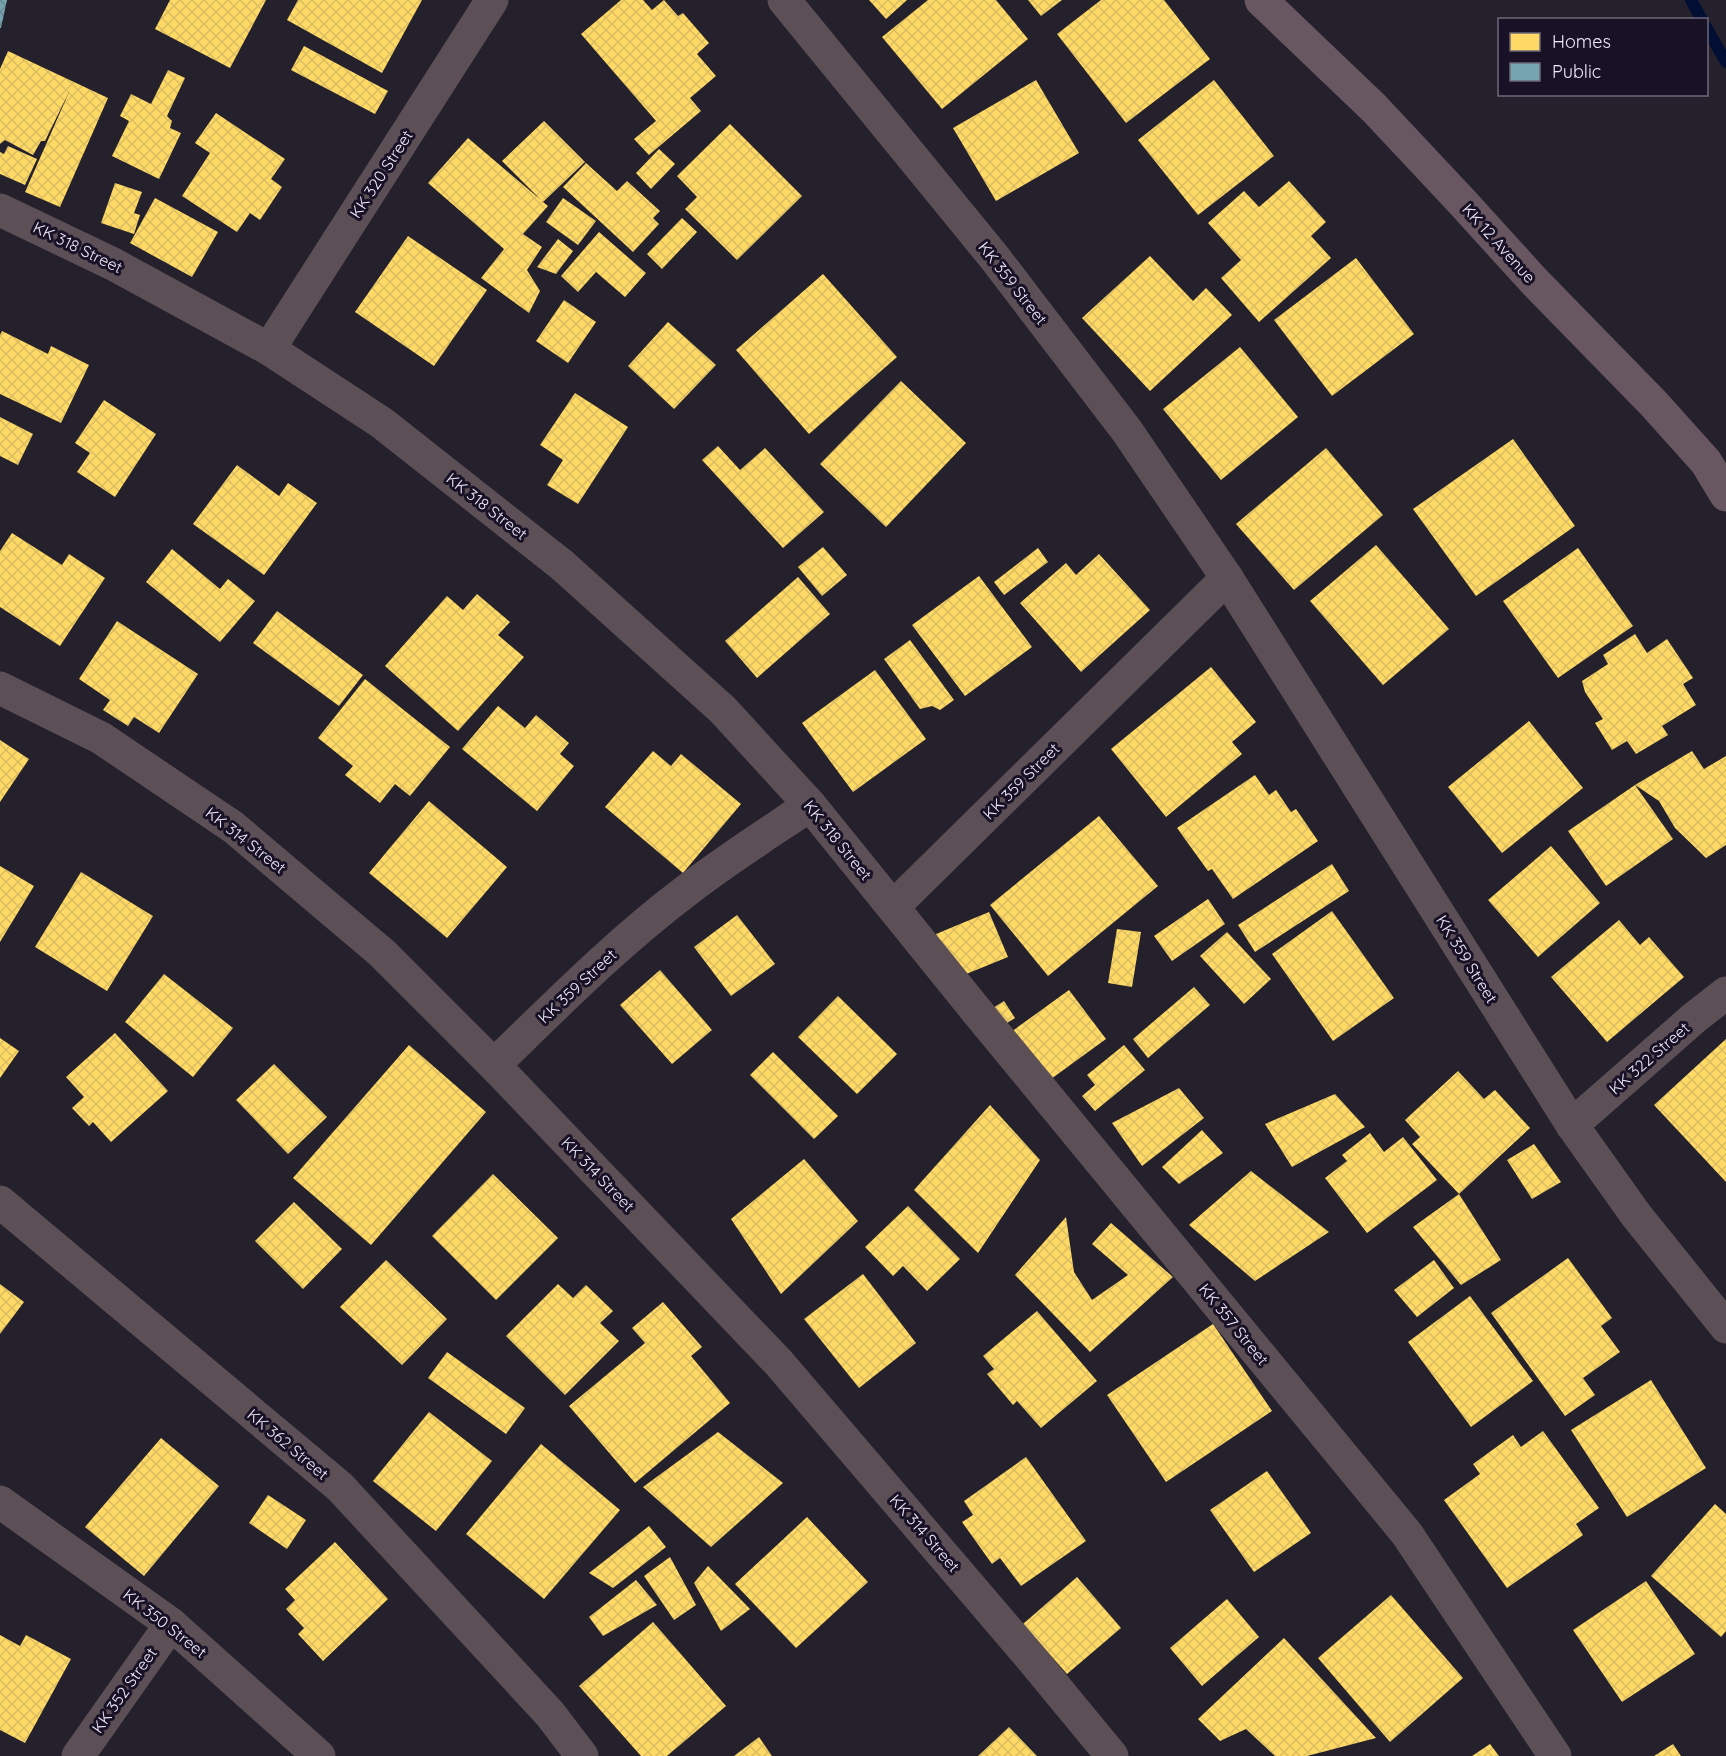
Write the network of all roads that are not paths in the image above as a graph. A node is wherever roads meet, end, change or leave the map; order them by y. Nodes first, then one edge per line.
1 (492, 0) edge
2 (784, 0) edge
3 (1261, 0) edge
4 (0, 210) edge
5 (269, 349) junction
6 (1726, 495) edge
7 (1227, 578) junction
8 (0, 688) edge
9 (810, 805) junction
10 (893, 907) junction
11 (1726, 993) edge
12 (494, 1065) junction
13 (1572, 1125) junction
14 (0, 1202) edge
15 (1726, 1327) edge
16 (0, 1502) edge
17 (171, 1624) junction
18 (78, 1756) edge
19 (319, 1756) edge
20 (582, 1756) edge
21 (1112, 1756) edge
22 (1555, 1756) edge

1 - 5 street, KK 320 Street
2 - 7 street, KK 359 Street
3 - 6 main road, KK 12 Avenue
4 - 5 street, KK 318 Street
5 - 9 street, KK 318 Street
7 - 10 street, KK 359 Street
7 - 13 street, KK 359 Street
8 - 12 street, KK 314 Street
9 - 10 street, KK 318 Street
9 - 12 street, KK 359 Street
10 - 22 street, KK 357 Street
11 - 13 street, KK 322 Street
12 - 21 street, KK 314 Street
13 - 15 street, KK 359 Street
14 - 20 street, KK 362 Street
16 - 17 street, KK 350 Street
17 - 18 street, KK 352 Street
17 - 19 street, KK 350 Street

